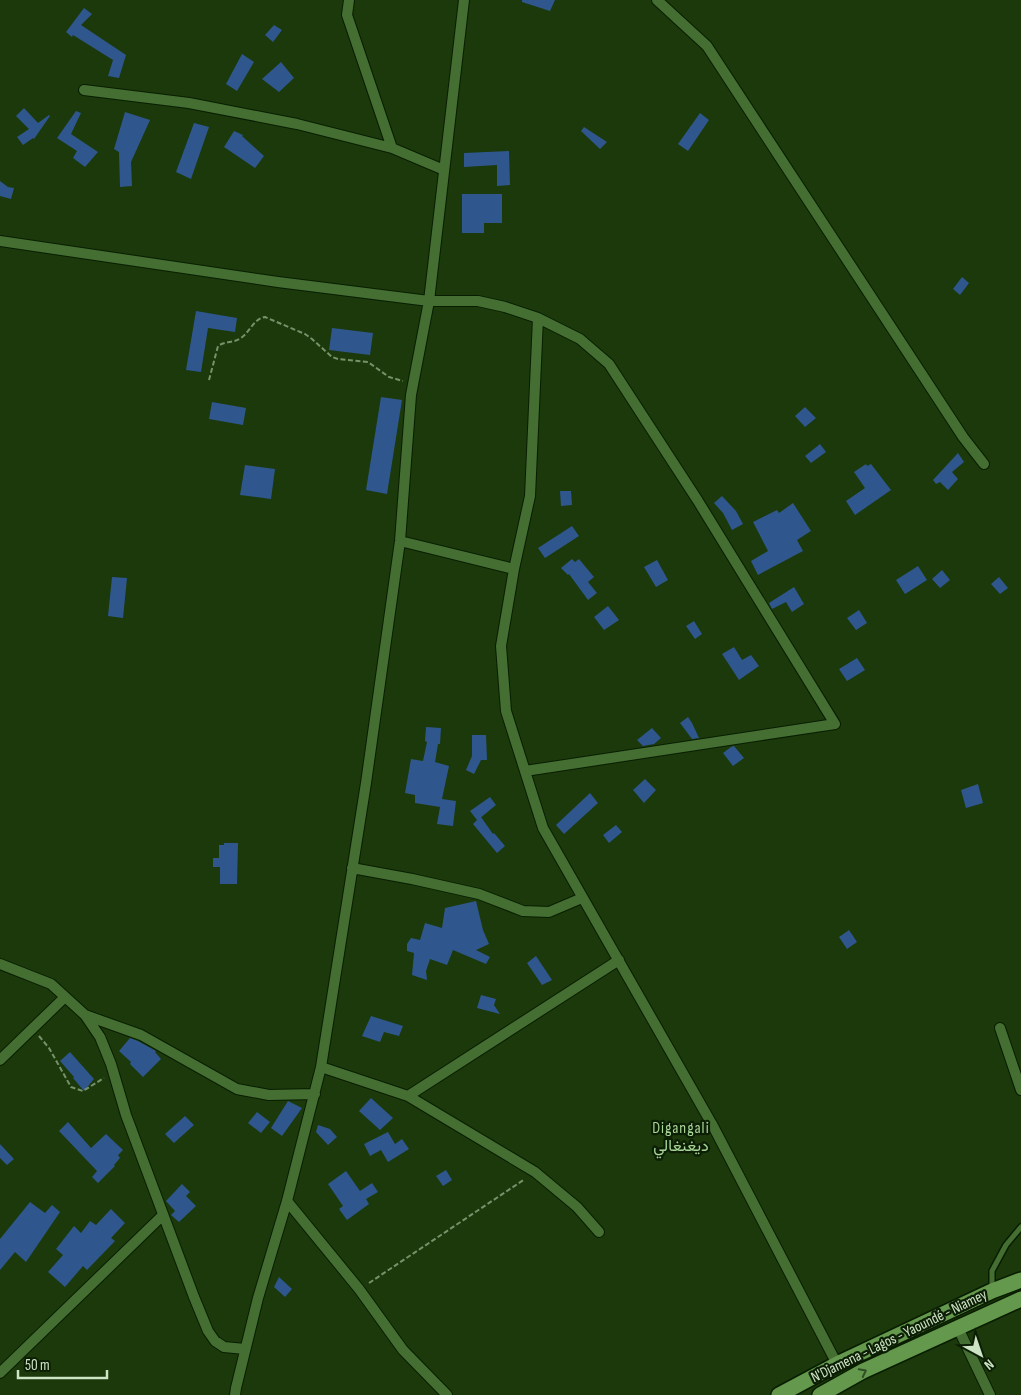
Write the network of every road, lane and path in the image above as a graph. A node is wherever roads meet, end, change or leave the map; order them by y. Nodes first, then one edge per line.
1 (350, 0) edge
2 (464, 0) edge
3 (657, 0) edge
4 (84, 90) dead end
5 (392, 148) junction
6 (444, 170) junction
7 (0, 241) edge
8 (429, 301) junction
9 (538, 318) junction
10 (208, 380) dead end
11 (413, 382) junction
12 (984, 464) dead end
13 (400, 541) junction
14 (514, 569) junction
15 (525, 771) junction
16 (352, 868) junction
17 (582, 898) junction
18 (619, 960) junction
19 (0, 964) edge
20 (65, 997) junction
21 (85, 1015) junction
22 (1000, 1028) dead end
23 (32, 1029) junction
24 (0, 1060) edge
25 (321, 1068) junction
26 (114, 1072) junction
27 (1021, 1090) edge
28 (314, 1094) junction
29 (408, 1096) junction
30 (535, 1172) junction
31 (287, 1201) junction
32 (163, 1215) junction
33 (1021, 1227) edge
34 (599, 1232) dead end
35 (1021, 1280) edge
36 (359, 1289) junction
37 (992, 1291) junction
38 (1021, 1299) edge
39 (958, 1328) junction
40 (245, 1350) junction
41 (837, 1364) junction
42 (0, 1373) edge
43 (824, 1394) edge
44 (235, 1395) edge
45 (447, 1395) edge
46 (778, 1395) edge
47 (990, 1395) edge

1 - 5 street
2 - 6 street
3 - 12 street
4 - 5 street
5 - 6 street
6 - 8 street
7 - 8 street
8 - 9 street
8 - 11 street
9 - 14 street
9 - 15 street
10 - 11 path
11 - 13 street
13 - 14 street
13 - 16 street
14 - 15 street
15 - 17 street
16 - 17 street
16 - 25 street
17 - 18 street
18 - 29 street
18 - 41 street
19 - 20 street
20 - 21 street
20 - 23 street
21 - 26 street
21 - 28 street
22 - 27 street
23 - 24 street
23 - 26 path
25 - 28 street
25 - 29 street
26 - 32 street
28 - 31 street
29 - 30 street
30 - 34 street
30 - 36 path
31 - 36 street
31 - 40 street
32 - 40 street
32 - 42 street
33 - 37 lane
35 - 37 highway, N'Djamena - Lagos - Yaoundé - Niamey
36 - 45 street
37 - 41 highway, N'Djamena - Lagos - Yaoundé - Niamey
38 - 39 highway, N'Djamena - Lagos - Yaoundé - Niamey
43 -> 39 highway, N'Djamena - Lagos - Yaoundé - Niamey
39 - 47 street
40 - 44 street
41 - 46 highway, N'Djamena - Lagos - Yaoundé - Niamey

